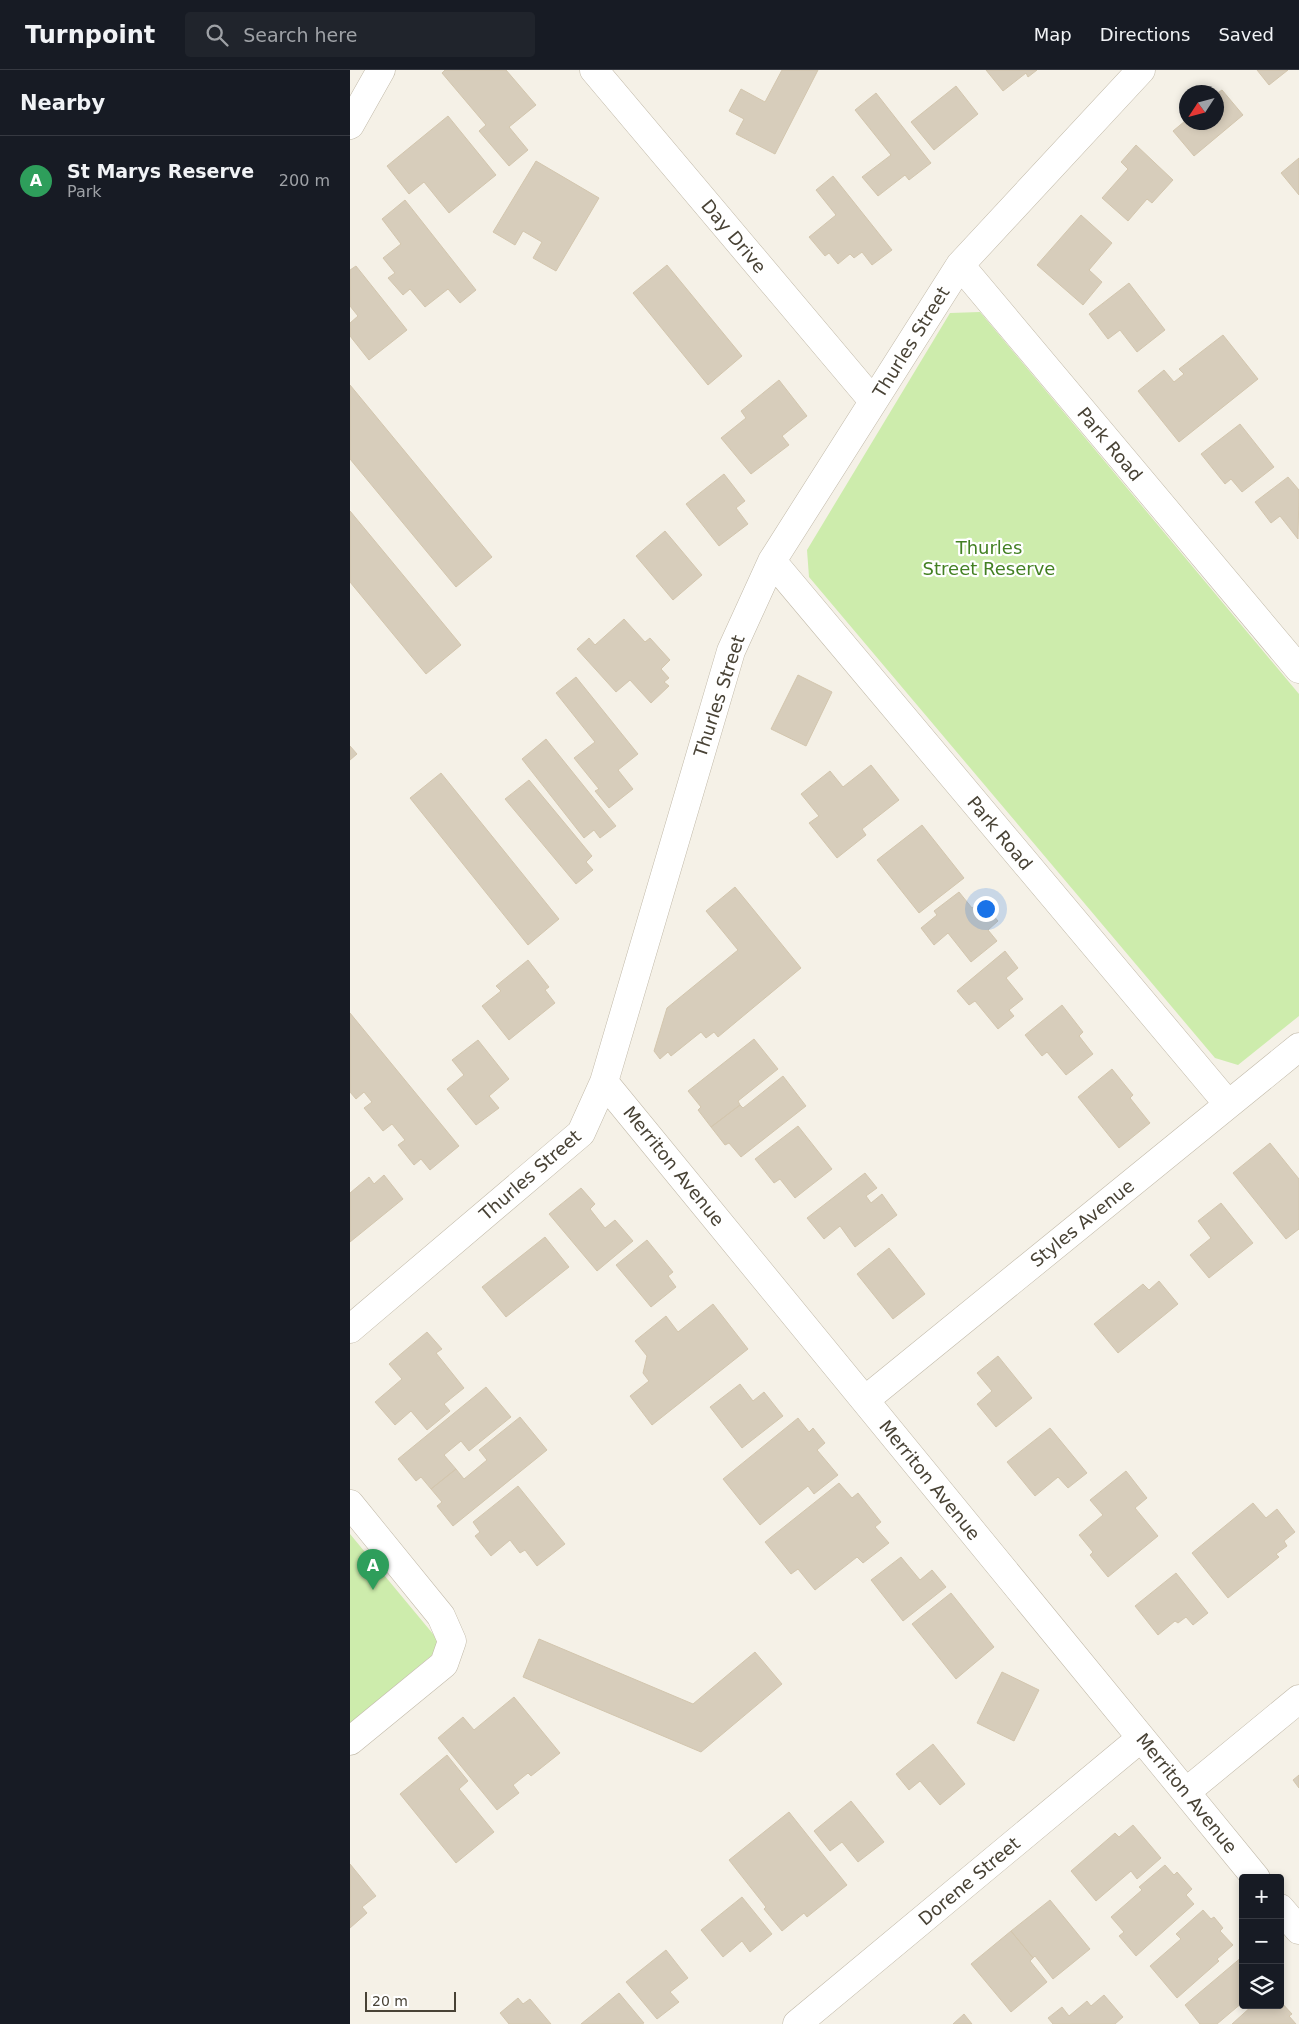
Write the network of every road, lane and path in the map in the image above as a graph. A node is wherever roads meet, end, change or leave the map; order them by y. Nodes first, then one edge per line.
1 (381, 70) edge
2 (594, 70) edge
3 (1141, 70) edge
4 (350, 124) edge
5 (960, 265) junction
6 (873, 401) junction
7 (772, 561) junction
8 (1299, 669) edge
9 (1299, 1047) edge
10 (604, 1082) junction
11 (1228, 1104) junction
12 (350, 1329) edge
13 (865, 1400) junction
14 (350, 1504) edge
15 (1299, 1699) edge
16 (1142, 1738) junction
17 (350, 1741) edge
18 (1186, 1792) junction
19 (1253, 1874) edge
20 (1284, 1913) edge
21 (1299, 1930) edge
22 (796, 2024) edge

1 - 4 street
2 - 6 street, Day Drive
3 - 5 street, Thurles Street
5 - 6 street, Thurles Street
5 - 8 street, Park Road
6 - 7 street, Thurles Street
7 - 10 street, Thurles Street
7 - 11 street, Park Road
9 - 11 street, Styles Avenue
10 - 12 street, Thurles Street
10 - 13 street, Merriton Avenue
11 - 13 street, Styles Avenue
13 - 16 street, Merriton Avenue
14 - 17 street
15 - 18 street
16 - 18 street, Merriton Avenue
16 - 22 street, Dorene Street
18 - 19 street, Merriton Avenue
20 - 21 street

